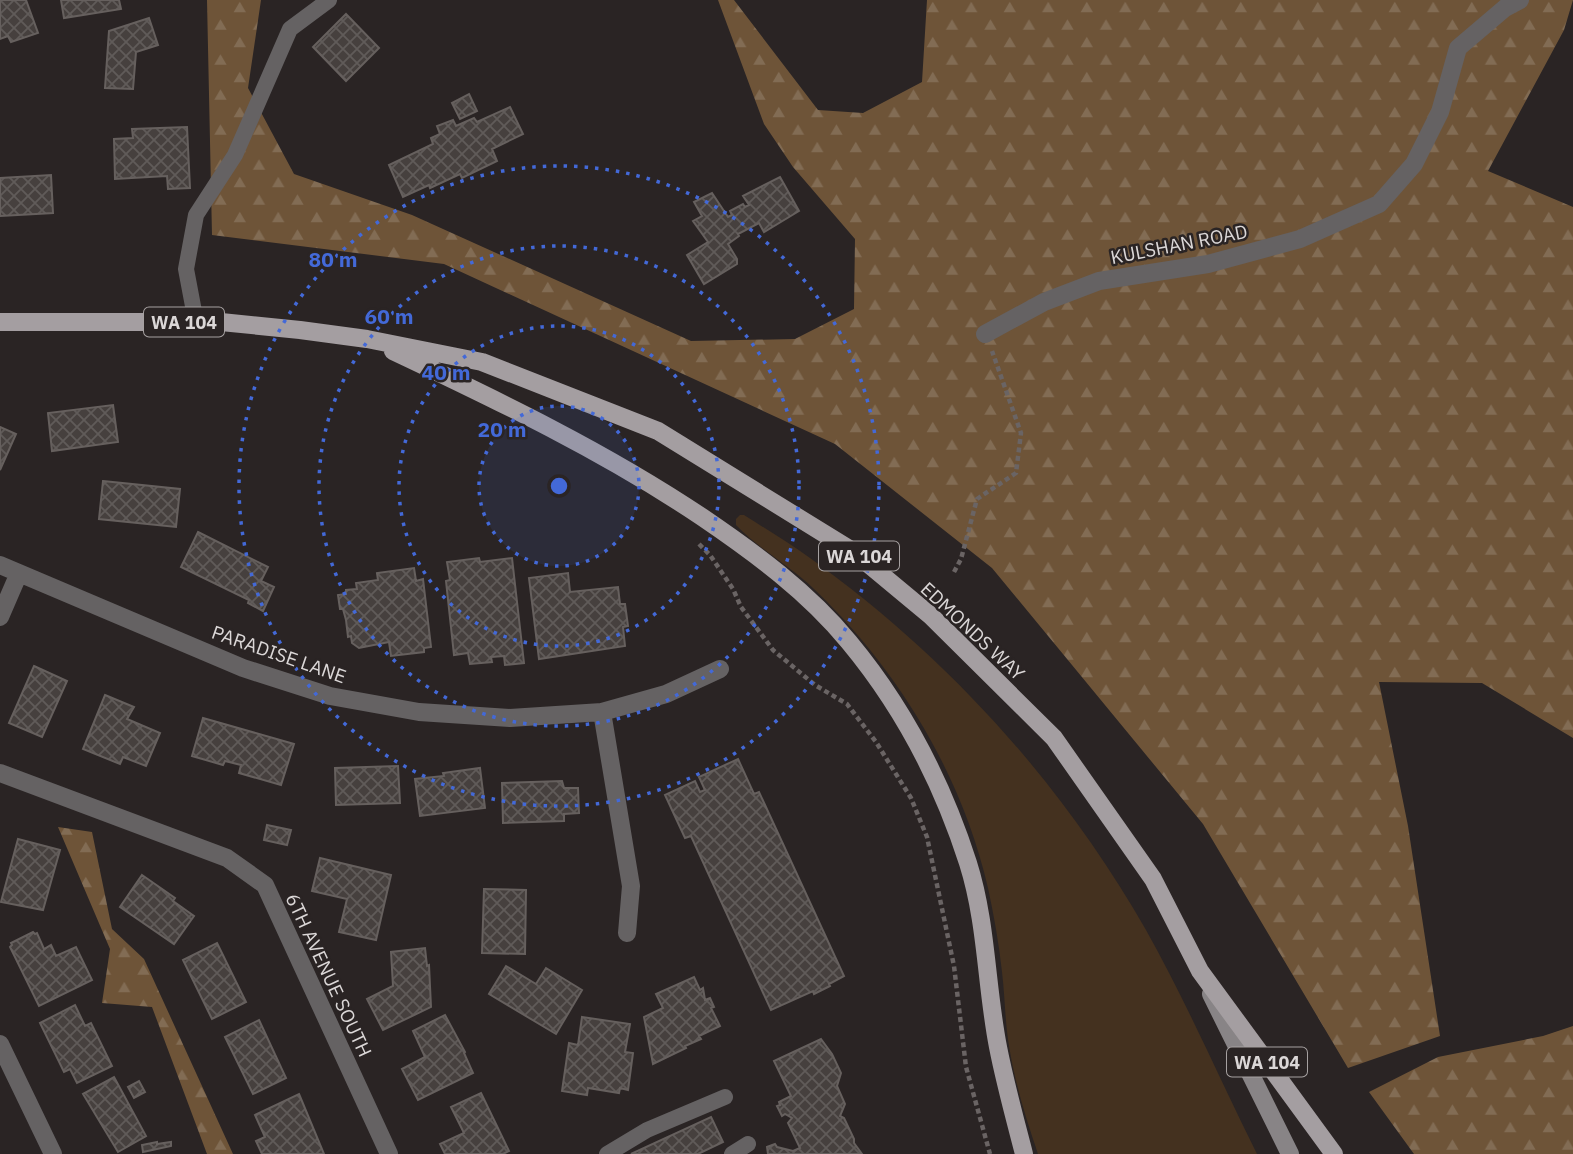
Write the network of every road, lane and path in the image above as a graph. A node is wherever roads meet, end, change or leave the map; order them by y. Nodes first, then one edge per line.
1 (329, 0) edge
2 (1520, 0) edge
3 (0, 322) edge
4 (196, 322) junction
5 (985, 334) joint
6 (367, 339) junction
7 (693, 539) dead end
8 (0, 565) edge
9 (954, 572) dead end
10 (19, 573) junction
11 (0, 617) edge
12 (720, 669) dead end
13 (602, 712) junction
14 (0, 773) edge
15 (627, 933) dead end
16 (1200, 971) junction
17 (0, 1044) edge
18 (725, 1097) dead end
19 (748, 1144) dead end
20 (53, 1154) edge
21 (389, 1154) edge
22 (607, 1154) edge
23 (732, 1154) edge
24 (990, 1154) edge
25 (1024, 1154) edge
26 (1290, 1154) edge
27 (1334, 1154) edge

1 - 4 lane
2 - 5 street, KULSHAN ROAD
3 - 4 main road, EDMONDS WAY / WA 104
4 - 6 main road, EDMONDS WAY / WA 104
5 - 9 path
6 - 16 main road, EDMONDS WAY / WA 104
6 - 25 main road, EDMONDS WAY / WA 104
7 - 24 path
8 - 10 street, PARADISE LANE
10 - 11 street
10 - 13 street, PARADISE LANE
12 - 13 street, PARADISE LANE
13 - 15 street
14 - 21 street, 6TH AVENUE SOUTH
16 - 26 main road
16 - 27 main road, EDMONDS WAY / WA 104
17 - 20 street
18 - 22 lane
19 - 23 lane

